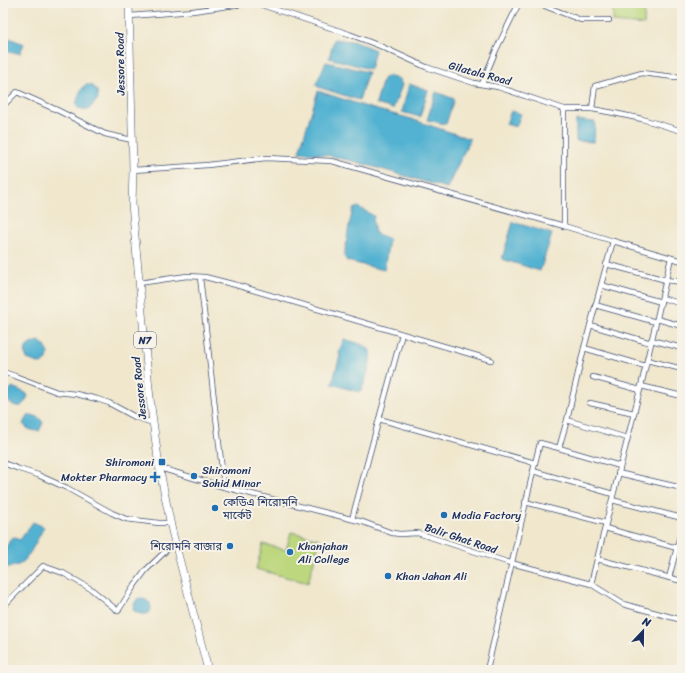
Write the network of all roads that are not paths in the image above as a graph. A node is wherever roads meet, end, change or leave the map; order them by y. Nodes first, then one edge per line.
1 (130, 3) edge
2 (217, 3) edge
3 (248, 3) edge
4 (256, 3) edge
5 (519, 3) edge
6 (537, 3) edge
7 (215, 8) junction
8 (130, 16) junction
9 (609, 20) dead end
10 (682, 76) edge
11 (482, 84) junction
12 (3, 106) edge
13 (564, 109) junction
14 (592, 109) junction
15 (682, 131) edge
16 (132, 140) junction
17 (133, 170) junction
18 (564, 226) junction
19 (613, 241) junction
20 (671, 258) junction
21 (682, 261) edge
22 (606, 264) junction
23 (200, 277) junction
24 (666, 280) junction
25 (682, 282) edge
26 (139, 283) junction
27 (601, 285) junction
28 (661, 300) junction
29 (682, 304) edge
30 (596, 305) junction
31 (656, 320) junction
32 (590, 325) junction
33 (682, 326) edge
34 (402, 334) junction
35 (651, 341) junction
36 (584, 348) junction
37 (682, 348) edge
38 (491, 360) dead end
39 (647, 360) junction
40 (646, 366) junction
41 (682, 369) edge
42 (3, 372) edge
43 (593, 377) dead end
44 (640, 388) junction
45 (682, 396) edge
46 (590, 403) dead end
47 (634, 413) junction
48 (379, 418) junction
49 (567, 420) junction
50 (153, 423) junction
51 (627, 438) junction
52 (559, 448) junction
53 (3, 463) edge
54 (534, 463) junction
55 (620, 466) junction
56 (160, 467) junction
57 (533, 471) junction
58 (618, 473) junction
59 (224, 486) junction
60 (682, 488) edge
61 (613, 494) junction
62 (612, 500) junction
63 (525, 502) junction
64 (682, 518) edge
65 (352, 519) junction
66 (170, 524) junction
67 (605, 525) junction
68 (682, 528) edge
69 (175, 542) junction
70 (677, 548) junction
71 (597, 559) junction
72 (511, 562) junction
73 (669, 578) junction
74 (682, 581) edge
75 (592, 583) junction
76 (3, 607) edge
77 (682, 619) edge
78 (208, 670) edge
79 (487, 670) edge

1 - 8 highway, Jessore Road / N7
2 - 7 street
3 - 7 street
4 - 11 street, Gilatala Road
5 - 11 street
6 - 9 street
7 - 8 street
8 - 16 highway, Jessore Road / N7
10 - 14 street
11 - 13 street, Gilatala Road
12 - 16 street
13 - 14 street, Gilatala Road
13 - 18 street
14 - 15 street, Gilatala Road
16 - 17 highway, Jessore Road / N7
17 - 18 street
17 - 26 highway, Jessore Road / N7
18 - 19 street
19 - 20 street
19 - 22 street
20 - 21 street
20 - 24 street
22 - 24 street
22 - 27 street
23 - 26 street
23 - 34 street
23 - 59 street
24 - 25 street
24 - 28 street
26 - 50 highway, Jessore Road / N7
27 - 28 street
27 - 30 street
28 - 29 street
28 - 31 street
30 - 31 street
30 - 32 street
31 - 33 street
31 - 35 street
32 - 35 street
32 - 36 street
34 - 38 street
34 - 48 street
35 - 37 street
35 - 39 street
36 - 40 street
36 - 49 street
39 - 40 street
39 - 41 street
40 - 44 street
42 - 50 street
43 - 44 street
44 - 45 street
44 - 47 street
46 - 47 street
47 - 51 street
48 - 54 street
48 - 65 street
49 - 51 street
49 - 52 street
50 - 56 highway, Jessore Road / N7
51 - 55 street
52 - 54 street
52 - 55 street
53 - 66 street
54 - 57 street
55 - 58 street
56 - 59 street, Balir Ghat Road
56 - 66 highway, Jessore Road / N7
57 - 61 street
57 - 63 street
58 - 60 street
58 - 61 street
59 - 65 street, Balir Ghat Road
61 - 62 street
62 - 64 street
62 - 67 street
63 - 67 street
63 - 72 street
65 - 72 street, Balir Ghat Road
66 - 69 highway, Jessore Road / N7
67 - 70 street
67 - 71 street
68 - 70 street
69 - 76 street
69 - 78 highway, Jessore Road / N7
70 - 73 street
71 - 73 street
71 - 75 street
72 - 75 street, Balir Ghat Road
72 - 79 street
73 - 74 street
75 - 77 street, Balir Ghat Road

